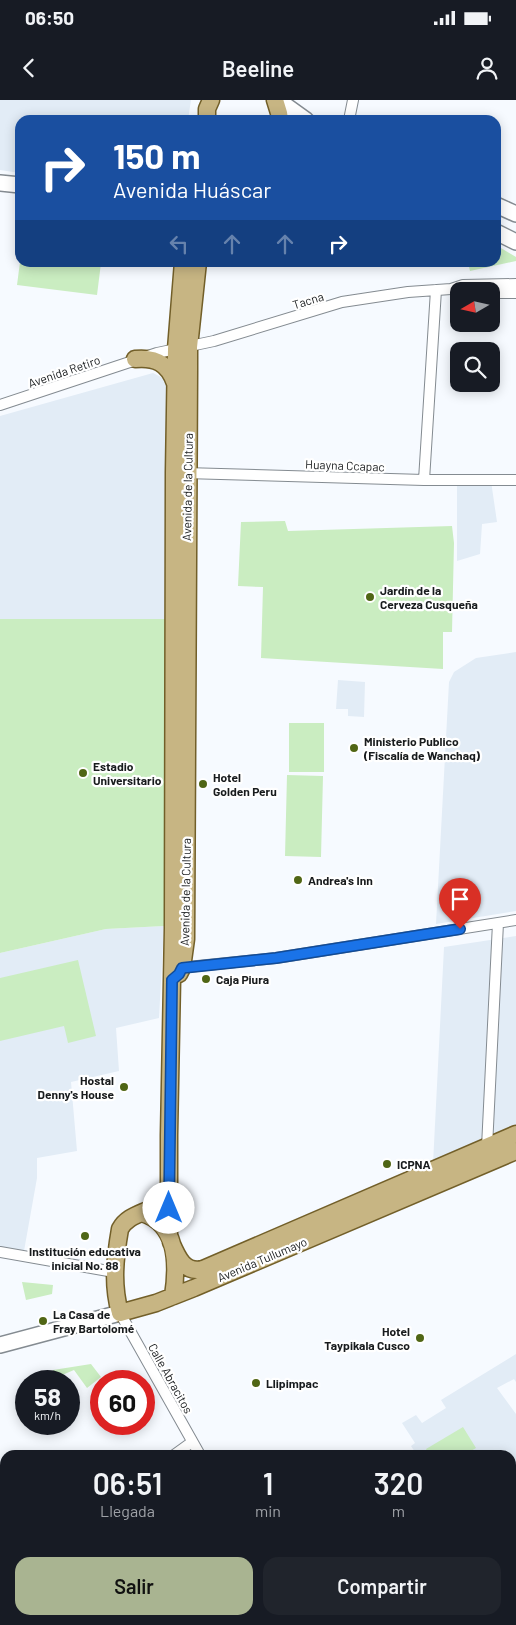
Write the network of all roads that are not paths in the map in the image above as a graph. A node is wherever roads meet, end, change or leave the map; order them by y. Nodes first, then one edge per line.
1 (211, 100) edge
2 (277, 100) edge
3 (353, 100) edge
4 (207, 115) edge
5 (279, 115) edge
6 (299, 115) edge
7 (350, 115) edge
8 (0, 183) edge
9 (15, 184) edge
10 (501, 207) edge
11 (516, 214) edge
12 (501, 234) edge
13 (516, 242) edge
14 (183, 267) edge
15 (197, 267) edge
16 (500, 284) edge
17 (516, 284) edge
18 (436, 290) junction
19 (450, 290) edge
20 (500, 293) edge
21 (516, 293) edge
22 (183, 348) junction
23 (135, 360) junction
24 (175, 383) junction
25 (0, 405) edge
26 (180, 472) junction
27 (424, 480) junction
28 (516, 480) edge
29 (516, 920) edge
30 (498, 923) junction
31 (175, 972) junction
32 (516, 1134) edge
33 (487, 1147) junction
34 (516, 1151) edge
35 (169, 1194) junction
36 (142, 1213) junction
37 (170, 1238) junction
38 (0, 1252) edge
39 (114, 1272) junction
40 (173, 1296) junction
41 (124, 1319) junction
42 (0, 1345) edge
43 (192, 1442) junction
44 (181, 1450) edge
45 (197, 1450) edge

1 - 4 main road
2 - 5 main road
2 - 6 street
3 - 7 street
8 - 9 street
10 - 11 street
12 - 13 street
14 - 22 main road, Avenida de la Cultura
15 - 22 main road, Avenida de la Cultura
16 - 17 street, Tacna
18 - 19 street, Tacna
18 - 22 street, Tacna
18 - 27 street
20 - 21 street
22 - 23 street, Tacna
22 - 24 main road, Avenida de la Cultura
22 - 26 main road, Avenida de la Cultura
23 - 24 main road
23 - 25 street, Avenida Retiro
24 - 26 main road, Avenida de la Cultura
26 - 27 street, Huayna Ccapac
26 - 31 main road, Avenida de la Cultura
27 - 28 street, Huayna Ccapac
29 - 30 street
30 - 31 street
30 - 33 street
31 - 35 main road, Avenida de la Cultura
32 - 33 main road, Avenida Tullumayo
33 - 37 main road, Avenida Tullumayo
34 - 40 main road, Avenida Tullumayo
35 - 36 main road
35 - 37 main road, Avenida de la Cultura
36 - 37 main road
36 - 39 main road
37 - 40 main road, Avenida de la Cultura
38 - 39 street
39 - 41 main road
40 - 41 main road, Avenida Tullumayo
41 - 42 street, Avenida Tullumayo
41 - 43 street, Calle Abracitos
43 - 44 street
43 - 45 street, Calle Abracitos

